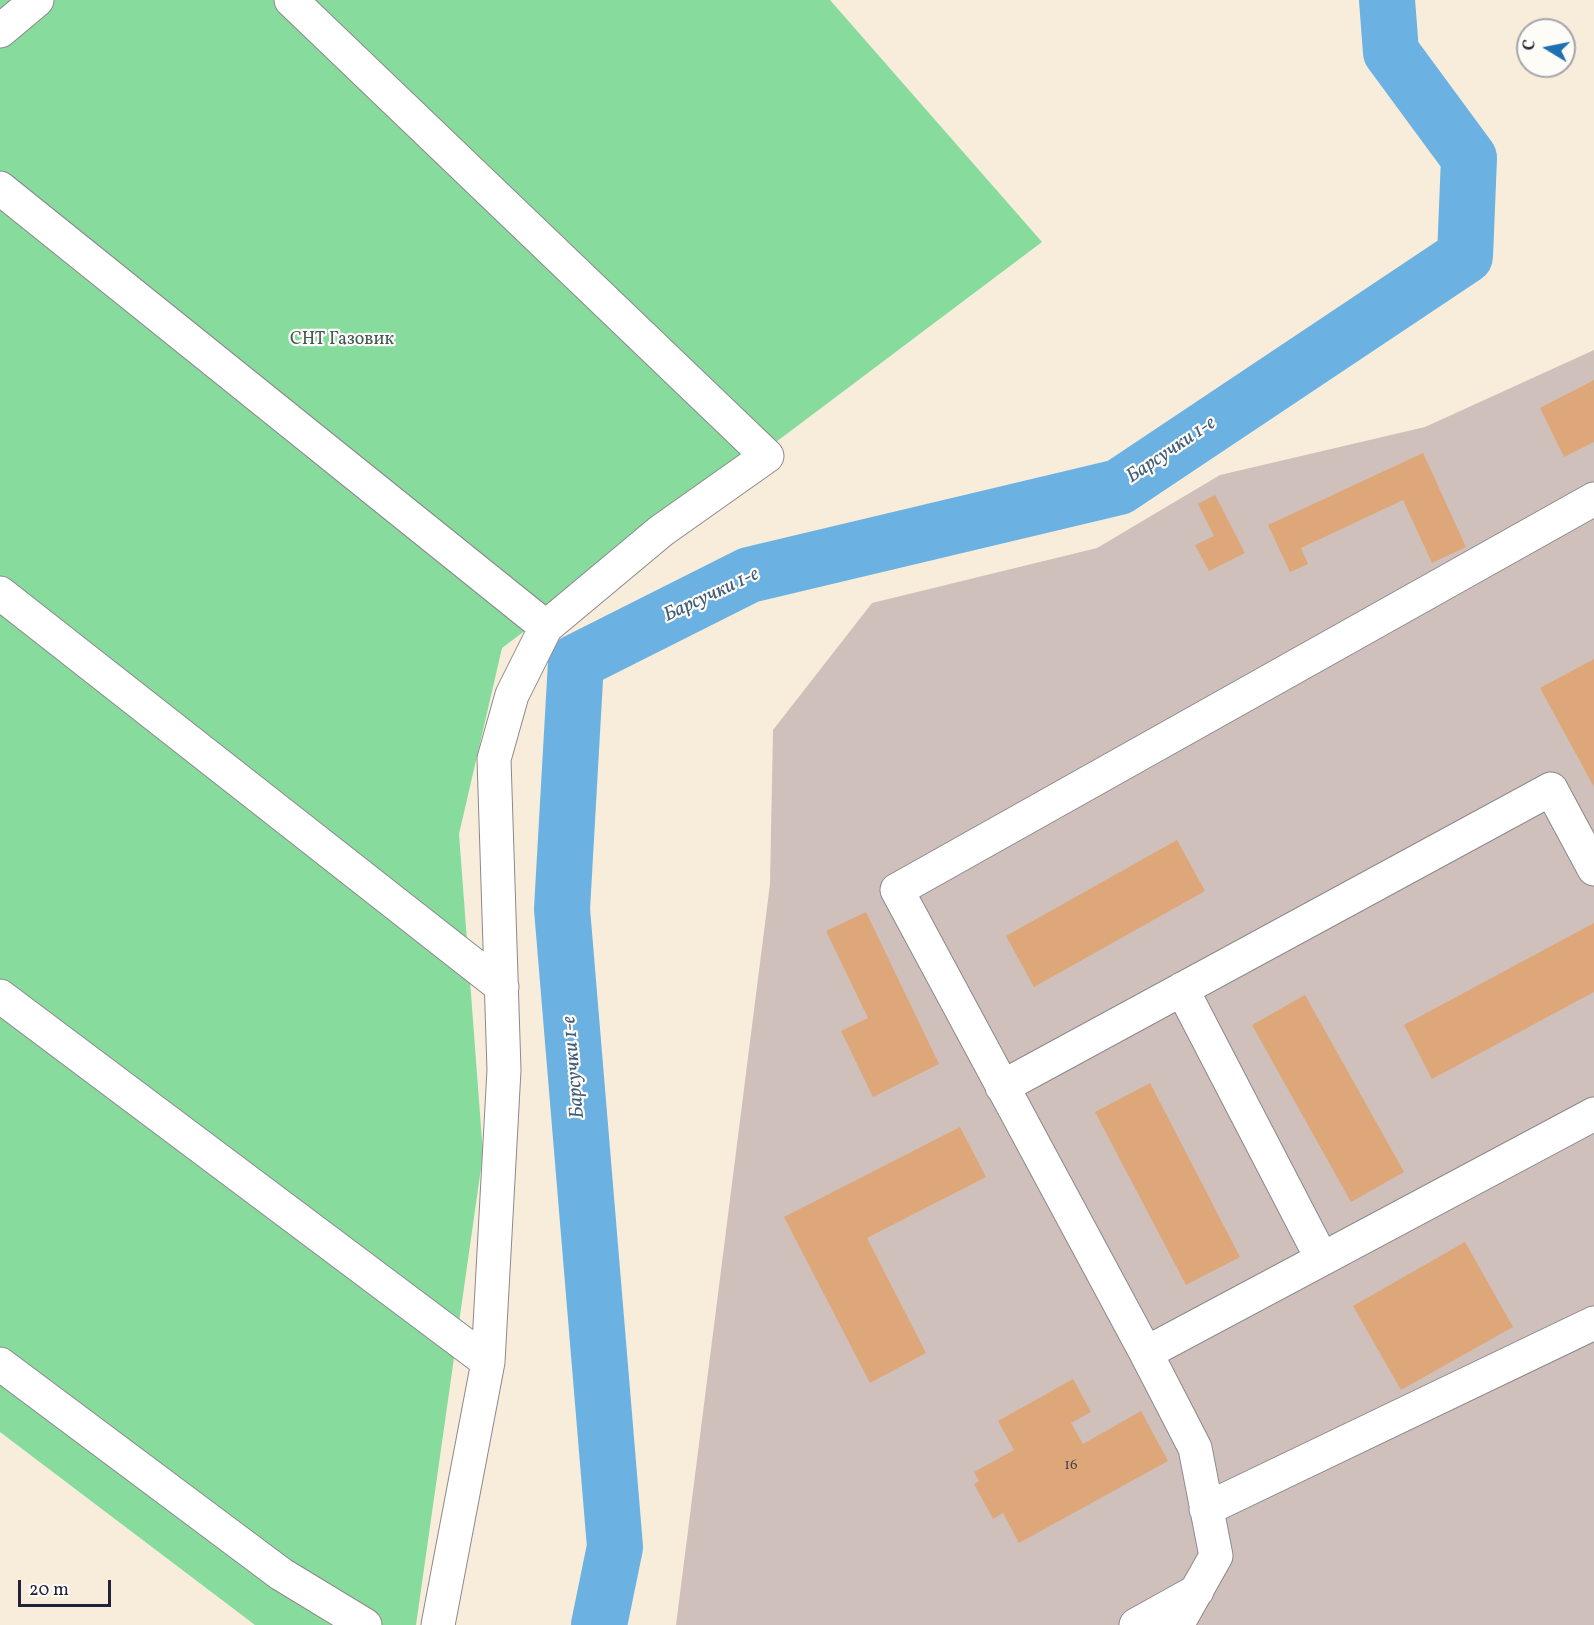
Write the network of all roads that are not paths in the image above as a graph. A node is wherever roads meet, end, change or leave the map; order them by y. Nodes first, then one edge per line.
1 (38, 0) edge
2 (291, 0) edge
3 (0, 31) edge
4 (0, 188) edge
5 (1594, 499) edge
6 (0, 593) edge
7 (546, 627) junction
8 (1594, 869) edge
9 (502, 987) junction
10 (1182, 989) junction
11 (0, 996) edge
12 (1002, 1087) junction
13 (1594, 1114) edge
14 (1322, 1259) junction
15 (1594, 1323) edge
16 (1146, 1353) junction
17 (488, 1362) junction
18 (0, 1364) edge
19 (1206, 1509) junction
20 (1197, 1591) junction
21 (365, 1625) edge
22 (438, 1625) edge
23 (1136, 1625) edge
24 (1177, 1625) edge

1 - 3 lane
2 - 7 lane
4 - 7 lane
5 - 12 lane
6 - 9 lane
7 - 9 lane
8 - 10 lane
9 - 17 lane
10 - 12 lane
10 - 14 lane
11 - 17 lane
12 - 16 lane
13 - 14 lane
14 - 16 lane
15 - 19 lane
16 - 19 lane
17 - 22 lane
18 - 21 lane
19 - 20 lane
20 - 23 lane
20 - 24 lane

